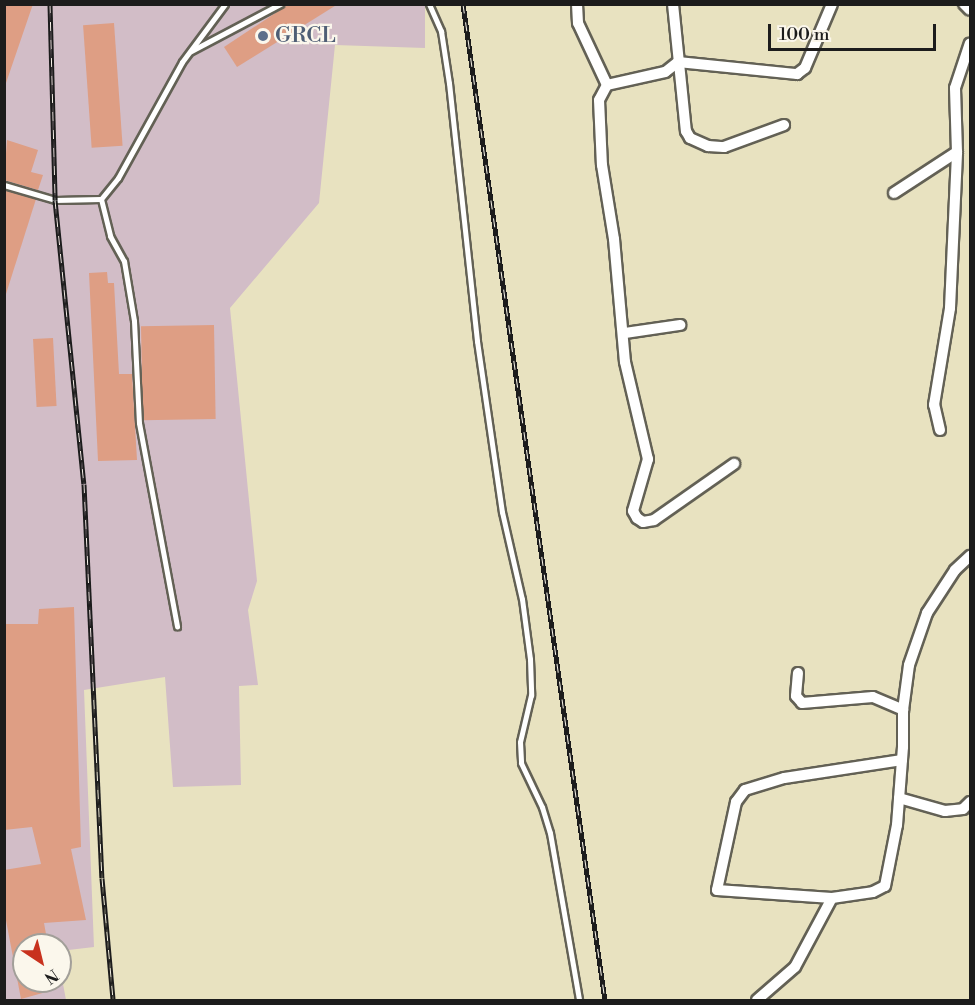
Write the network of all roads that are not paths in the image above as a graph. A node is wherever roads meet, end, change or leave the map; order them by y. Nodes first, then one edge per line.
1 (225, 4) edge
2 (280, 4) edge
3 (429, 4) edge
4 (577, 4) edge
5 (673, 4) edge
6 (832, 4) edge
7 (964, 4) edge
8 (970, 10) edge
9 (970, 43) edge
10 (190, 51) junction
11 (678, 62) junction
12 (607, 85) junction
13 (784, 125) dead end
14 (957, 152) junction
15 (4, 185) edge
16 (894, 193) dead end
17 (101, 199) junction
18 (680, 325) dead end
19 (625, 333) junction
20 (940, 430) dead end
21 (734, 464) dead end
22 (970, 556) edge
23 (177, 626) dead end
24 (798, 673) dead end
25 (903, 710) junction
26 (902, 760) junction
27 (899, 798) junction
28 (970, 802) edge
29 (832, 898) junction
30 (579, 1000) edge
31 (757, 1000) edge

1 - 10 lane
2 - 10 lane
3 - 30 lane
4 - 12 street
5 - 11 street
6 - 11 street
7 - 8 street
9 - 14 street
10 - 17 lane
11 - 12 street
11 - 13 street
12 - 19 street
14 - 16 street
14 - 20 street
15 - 17 lane
17 - 23 lane
18 - 19 street
19 - 21 street
22 - 25 street
24 - 25 street
25 - 26 street
26 - 27 street
26 - 29 street
27 - 28 street
27 - 29 street
29 - 31 street

